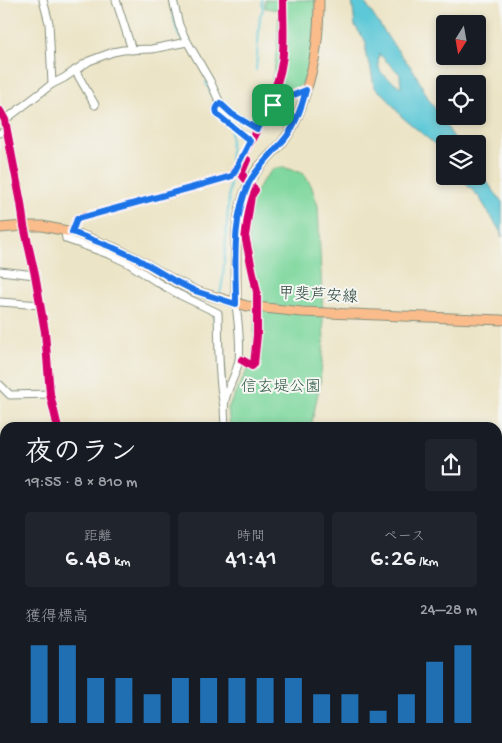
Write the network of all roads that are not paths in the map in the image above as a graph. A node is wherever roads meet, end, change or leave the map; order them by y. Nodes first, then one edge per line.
1 (43, 0) edge
2 (116, 0) edge
3 (173, 0) edge
4 (319, 0) edge
5 (187, 42) junction
6 (132, 50) junction
7 (75, 70) junction
8 (52, 84) junction
9 (306, 90) junction
10 (220, 103) junction
11 (95, 105) dead end
12 (0, 111) edge
13 (5, 120) junction
14 (257, 129) junction
15 (4, 132) edge
16 (250, 141) junction
17 (24, 226) junction
18 (0, 228) edge
19 (68, 231) junction
20 (0, 271) edge
21 (35, 275) junction
22 (0, 302) edge
23 (236, 304) junction
24 (41, 305) junction
25 (502, 320) edge
26 (0, 385) edge
27 (50, 394) junction
28 (224, 407) junction
29 (57, 422) edge
30 (225, 422) edge

1 - 8 street
2 - 6 street
3 - 5 street
4 - 9 main road
5 - 6 street
5 - 10 street
6 - 7 street
7 - 8 street
7 - 11 street
8 - 13 street
9 - 14 street
9 - 23 main road
10 - 14 street
10 - 16 street
12 - 13 street
13 - 15 street
14 - 16 street
15 - 17 street
16 - 19 street
17 - 18 main road, 甲斐芦安線
17 - 19 main road, 甲斐芦安線
17 - 21 street
19 - 23 main road, 甲斐芦安線
19 - 28 street
20 - 21 street
21 - 24 street
22 - 24 street
23 - 25 main road, 甲斐芦安線
23 - 28 street
24 - 27 street
26 - 27 street
27 - 29 street
28 - 30 street

